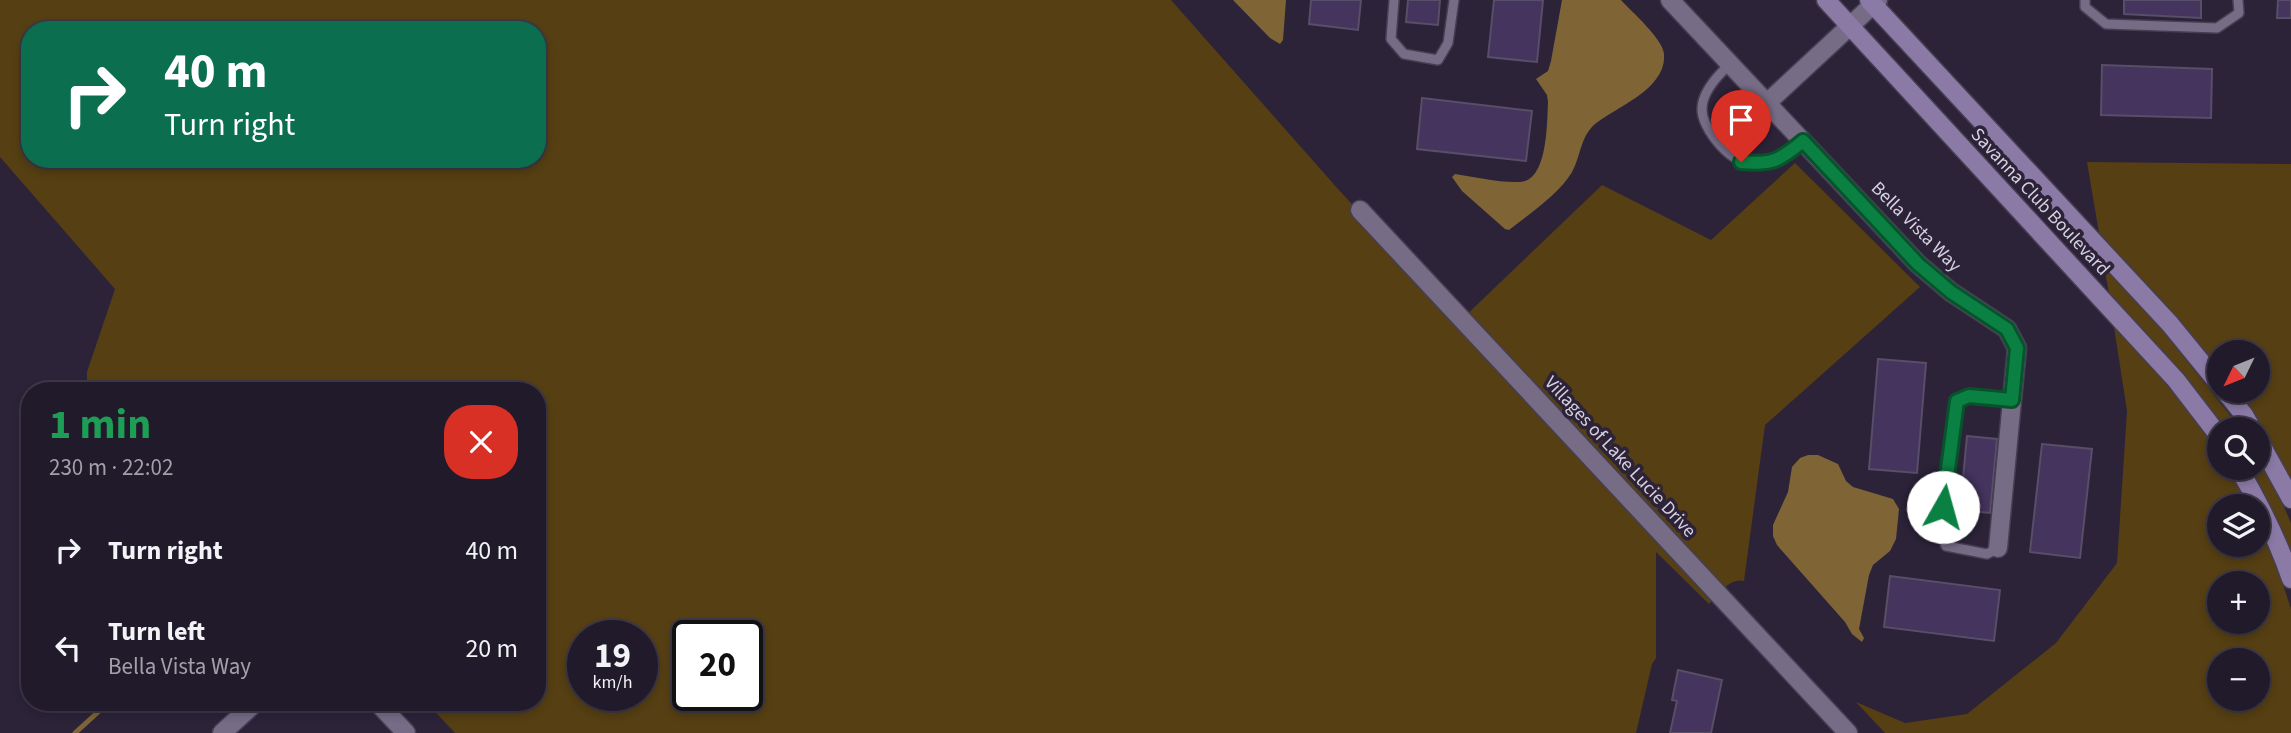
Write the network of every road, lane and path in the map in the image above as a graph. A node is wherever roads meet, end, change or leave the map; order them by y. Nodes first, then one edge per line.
1 (1394, 0) edge
2 (1454, 0) edge
3 (1670, 0) edge
4 (1826, 0) edge
5 (2085, 0) edge
6 (2238, 0) edge
7 (1873, 2) edge
8 (1850, 26) junction
9 (1730, 64) junction
10 (1767, 103) junction
11 (1803, 141) junction
12 (1360, 210) dead end
13 (2207, 369) edge
14 (2012, 400) junction
15 (2234, 403) edge
16 (2245, 417) edge
17 (2207, 420) edge
18 (2270, 461) edge
19 (2245, 480) edge
20 (2291, 499) edge
21 (1998, 548) joint
22 (2291, 579) edge
23 (246, 711) edge
24 (385, 711) edge
25 (222, 733) edge
26 (406, 733) edge
27 (1848, 733) edge

1 - 2 lane
3 - 9 street, Bella Vista Way
4 - 8 street, Savanna Club Boulevard
5 - 6 lane
7 - 8 street
7 - 13 street, Savanna Club Boulevard
8 - 10 street
8 - 17 street, Savanna Club Boulevard
9 - 10 street, Bella Vista Way
9 - 11 lane
10 - 11 street, Bella Vista Way
11 - 14 street, Bella Vista Way
12 - 27 street, Villages of Lake Lucie Drive
14 - 21 street, Bella Vista Way
14 - 21 lane
15 - 16 street
18 - 20 street
19 - 22 street
23 - 25 street
24 - 26 street

